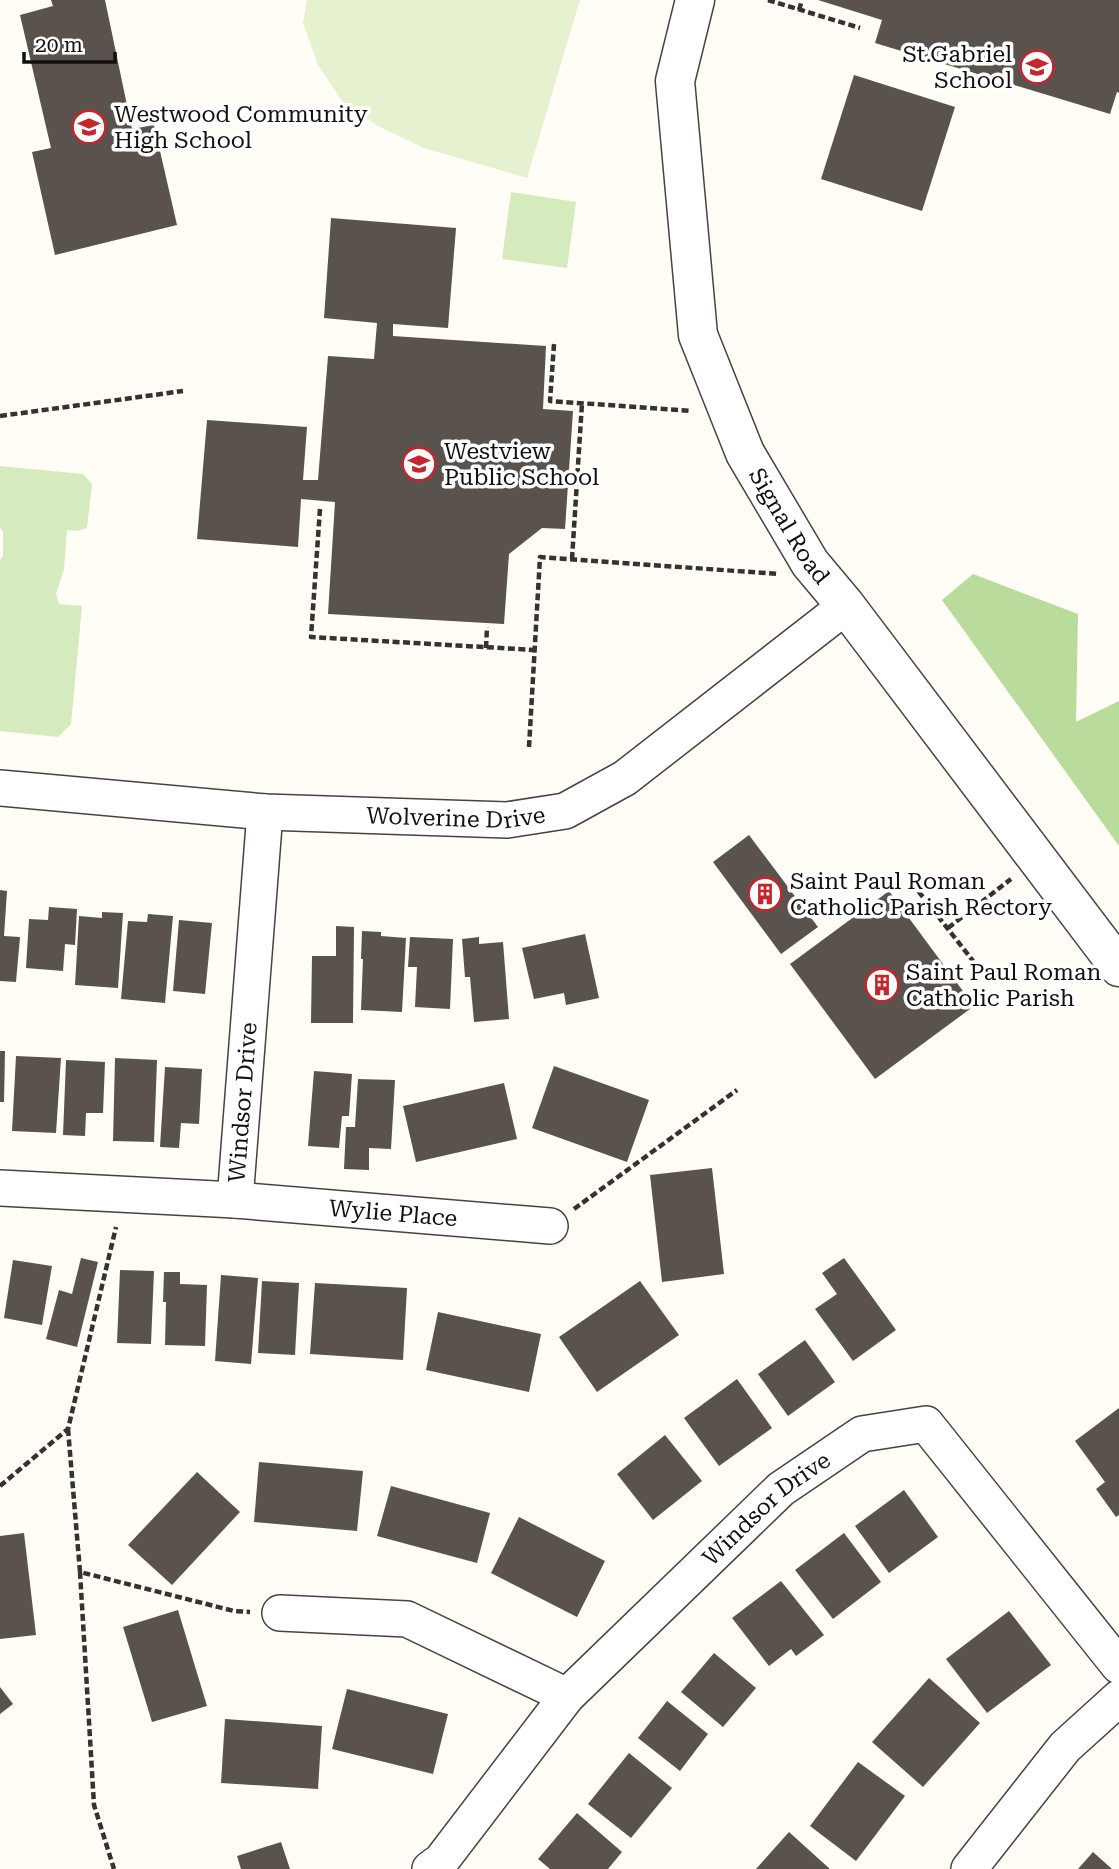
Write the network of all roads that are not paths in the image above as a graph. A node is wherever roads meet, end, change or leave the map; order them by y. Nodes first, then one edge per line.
1 (695, 0) edge
2 (846, 606) junction
3 (0, 788) edge
4 (265, 812) junction
5 (1119, 967) edge
6 (0, 1188) edge
7 (235, 1200) junction
8 (550, 1226) road end
9 (280, 1613) road end
10 (1119, 1666) edge
11 (567, 1696) junction
12 (1119, 1698) edge
13 (430, 1869) edge
14 (968, 1869) edge

1 - 2 street, Signal Road
2 - 4 street, Wolverine Drive
2 - 5 street, Signal Road
3 - 4 street, Wolverine Drive
4 - 7 street, Windsor Drive
6 - 7 street, Windsor Drive
7 - 8 street, Wylie Place
9 - 11 street
10 - 11 street, Windsor Drive
11 - 13 street, Windsor Drive
12 - 14 street

